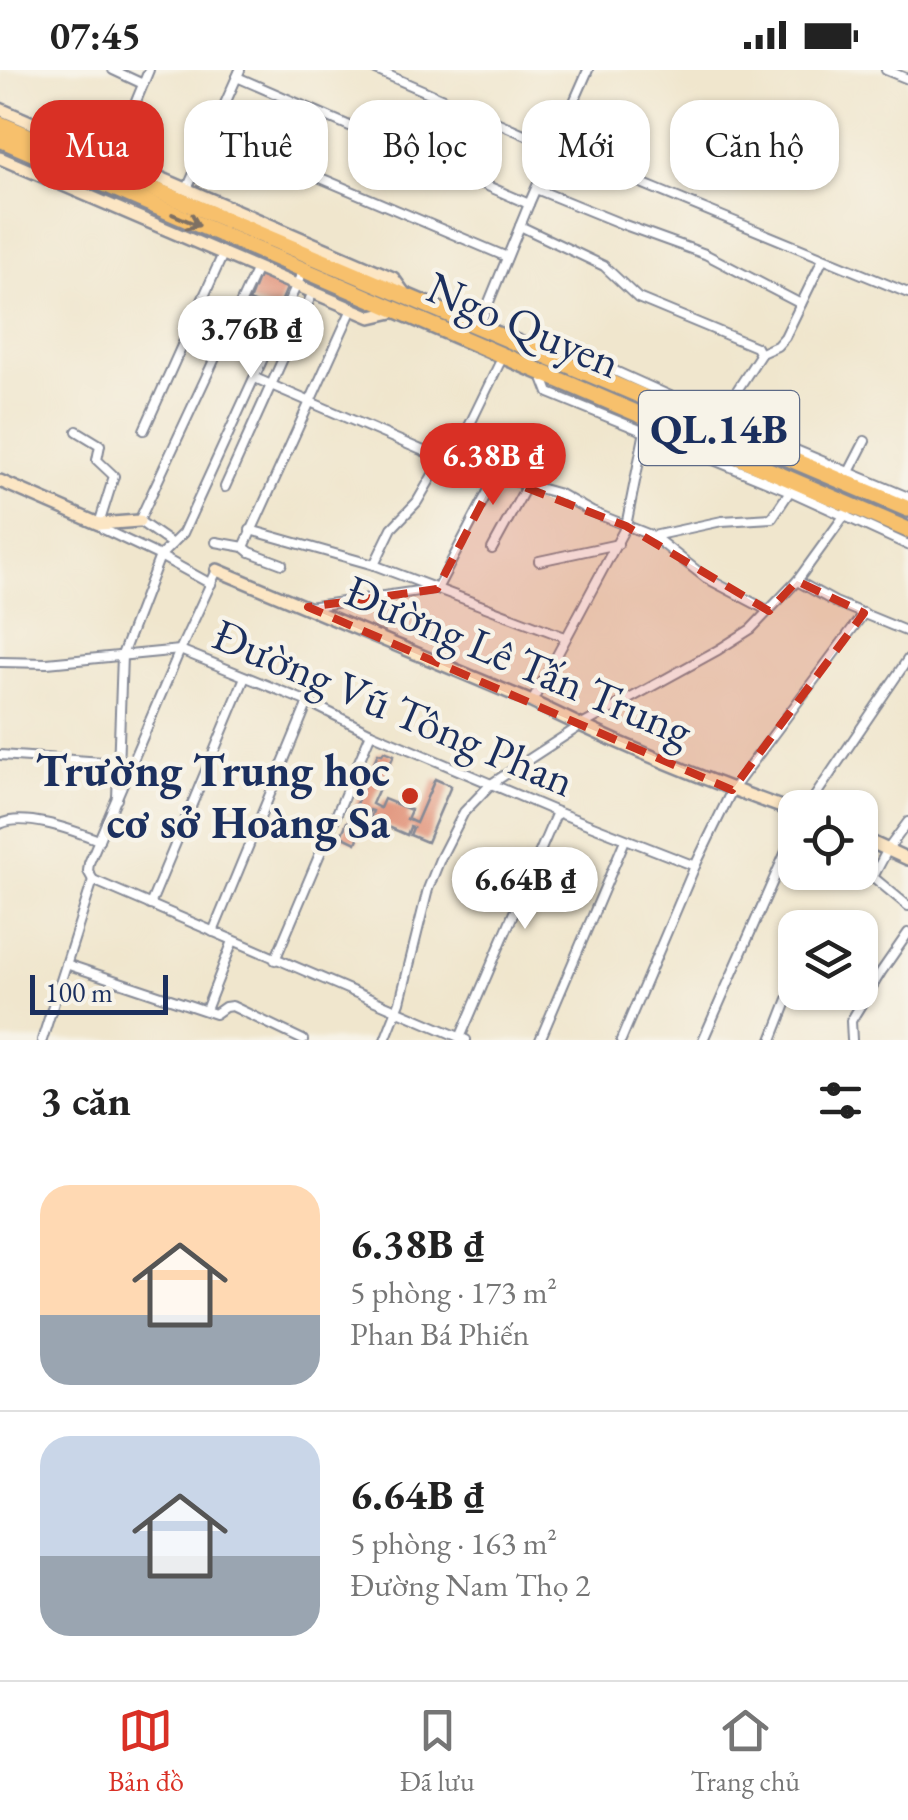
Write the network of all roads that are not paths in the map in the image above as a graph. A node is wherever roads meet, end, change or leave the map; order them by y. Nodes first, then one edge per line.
1 (114, 70) edge
2 (149, 70) edge
3 (376, 70) edge
4 (588, 70) edge
5 (886, 70) edge
6 (239, 74) edge
7 (908, 79) edge
8 (143, 84) junction
9 (136, 100) edge
10 (227, 100) edge
11 (575, 100) edge
12 (0, 109) edge
13 (30, 122) edge
14 (0, 124) edge
15 (522, 133) edge
16 (0, 140) edge
17 (0, 158) edge
18 (328, 181) edge
19 (650, 187) edge
20 (189, 190) edge
21 (536, 190) edge
22 (538, 190) edge
23 (529, 204) junction
24 (520, 226) junction
25 (223, 254) junction
26 (507, 257) junction
27 (823, 258) junction
28 (257, 268) junction
29 (300, 278) junction
30 (312, 292) junction
31 (908, 293) edge
32 (402, 304) junction
33 (801, 304) junction
34 (352, 309) junction
35 (276, 332) junction
36 (475, 335) junction
37 (292, 340) junction
38 (529, 348) junction
39 (760, 353) junction
40 (503, 356) junction
41 (254, 378) junction
42 (270, 384) junction
43 (310, 401) junction
44 (238, 414) junction
45 (720, 418) junction
46 (256, 422) junction
47 (646, 424) junction
48 (144, 430) dead end
49 (77, 432) dead end
50 (865, 441) dead end
51 (514, 449) dead end
52 (454, 458) junction
53 (442, 459) junction
54 (849, 472) junction
55 (496, 476) junction
56 (0, 480) edge
57 (529, 486) junction
58 (225, 487) dead end
59 (790, 490) junction
60 (908, 497) edge
61 (908, 508) edge
62 (848, 510) junction
63 (138, 521) junction
64 (99, 524) junction
65 (626, 526) junction
66 (250, 530) junction
67 (908, 530) edge
68 (654, 536) junction
69 (216, 542) dead end
70 (172, 544) junction
71 (618, 544) junction
72 (908, 544) edge
73 (244, 547) junction
74 (492, 550) dead end
75 (160, 556) junction
76 (539, 560) dead end
77 (282, 564) dead end
78 (374, 565) junction
79 (217, 570) joint
80 (797, 580) junction
81 (211, 584) junction
82 (437, 588) junction
83 (308, 607) junction
84 (770, 611) junction
85 (864, 613) junction
86 (908, 632) edge
87 (565, 638) junction
88 (180, 650) junction
89 (122, 655) junction
90 (908, 659) edge
91 (0, 662) edge
92 (245, 677) junction
93 (308, 702) junction
94 (532, 702) junction
95 (580, 726) junction
96 (372, 733) junction
97 (0, 756) edge
98 (118, 763) junction
99 (491, 784) junction
100 (732, 790) junction
101 (819, 790) edge
102 (117, 798) junction
103 (778, 806) edge
104 (556, 812) junction
105 (908, 822) edge
106 (0, 824) edge
107 (99, 840) junction
108 (625, 840) junction
109 (878, 844) edge
110 (888, 848) junction
111 (908, 859) edge
112 (694, 866) junction
113 (778, 868) edge
114 (93, 880) junction
115 (150, 905) junction
116 (908, 906) edge
117 (213, 932) junction
118 (908, 933) edge
119 (233, 941) junction
120 (275, 960) junction
121 (66, 964) junction
122 (398, 1010) junction
123 (784, 1010) edge
124 (210, 1012) junction
125 (432, 1026) junction
126 (463, 1039) edge
127 (42, 1040) edge
128 (303, 1040) edge
129 (386, 1040) edge
130 (426, 1040) edge
131 (540, 1040) edge
132 (620, 1040) edge
133 (703, 1040) edge
134 (772, 1040) edge
135 (852, 1040) edge

1 - 8 street
2 - 8 street
3 - 15 street
4 - 11 street
5 - 7 street
6 - 10 street
6 - 23 street
8 - 9 street
12 - 13 street
14 - 32 highway, Ngo Quyen / QL.14B
16 -> 29 highway, Ngo Quyen / QL.14B
17 - 25 street
18 - 26 street
19 - 27 street
20 - 32 street
21 - 23 street
22 - 33 street
23 - 24 street
24 - 26 street
24 - 39 street
25 - 28 street
25 - 48 street
26 - 36 street
27 - 31 street
27 - 33 street
28 - 29 street
28 - 63 street
29 - 30 street
29 - 32 highway, Ngo Quyen / QL.14B
29 - 35 street
30 - 34 street
30 - 37 street
32 - 34 street
32 - 36 highway, Ngo Quyen / QL.14B
33 - 39 street
34 - 43 street
35 - 37 street
35 - 41 street
36 - 38 highway, Ngo Quyen / QL.14B
36 - 40 highway, Ngo Quyen / QL.14B
37 - 42 street
38 - 45 street
38 - 61 highway, Ngo Quyen / QL.14B
39 - 45 street
40 - 47 highway, Ngo Quyen / QL.14B
40 - 52 street
41 - 42 street
41 - 44 street
42 - 43 street
42 - 46 street
43 - 53 street
43 - 66 street
44 - 46 street
44 - 70 street
45 - 54 street
46 - 58 street
47 - 59 street
47 - 62 highway, Ngo Quyen / QL.14B
47 - 65 street
49 - 64 street
50 - 54 street
51 - 57 street
52 - 53 street
52 - 55 street
53 - 78 street
54 - 60 street
55 - 57 street
55 - 82 street
56 - 64 street
57 - 65 street
57 - 74 street
59 - 62 street
59 - 68 street
62 - 67 highway, Ngo Quyen / QL.14B
62 - 72 street
62 - 80 street
63 - 64 street
63 - 70 street
64 - 75 street
65 - 68 street
65 - 71 street
66 - 73 street
66 - 78 street
68 - 84 street
69 - 73 street
70 - 75 street
71 - 76 street
71 - 87 street
73 - 77 street
75 - 81 street
75 - 89 street
78 - 82 street
79 - 81 street
79 - 83 street, Đường Lê Tấn Trung
80 - 84 street
80 - 85 street
81 - 88 street
82 - 83 street
82 - 87 street
83 - 94 street, Đường Lê Tấn Trung
84 - 95 street
85 - 86 street
85 - 100 street
87 - 94 street
88 - 89 street, Đường Vũ Tông Phan
88 - 92 street, Đường Vũ Tông Phan
88 - 102 street
89 - 91 street, Đường Vũ Tông Phan
89 - 98 street
90 - 101 street
92 - 93 street, Đường Vũ Tông Phan
92 - 115 street
93 - 96 street, Đường Vũ Tông Phan
93 - 117 street
94 - 95 street, Đường Lê Tấn Trung
95 - 99 street
95 - 100 street, Đường Lê Tấn Trung
96 - 99 street, Đường Vũ Tông Phan
96 - 120 street
97 - 98 street
98 - 102 street
99 - 104 street, Đường Vũ Tông Phan
99 - 122 street
100 - 103 street, Đường Lê Tấn Trung
100 - 112 street
102 - 107 street
104 - 108 street, Đường Vũ Tông Phan
104 - 126 street
105 - 110 street
106 - 107 street
107 - 114 street
108 - 112 street, Đường Vũ Tông Phan
108 - 131 street
109 - 110 street
110 - 111 street
110 - 116 street
112 - 132 street
113 - 133 street
114 - 115 street
114 - 121 street
115 - 117 street
117 - 119 street
118 - 135 street
119 - 120 street
119 - 124 street
120 - 122 street
121 - 124 street
121 - 127 street
122 - 125 street
122 - 129 street
123 - 134 street
124 - 128 street
125 - 126 street
125 - 130 street

